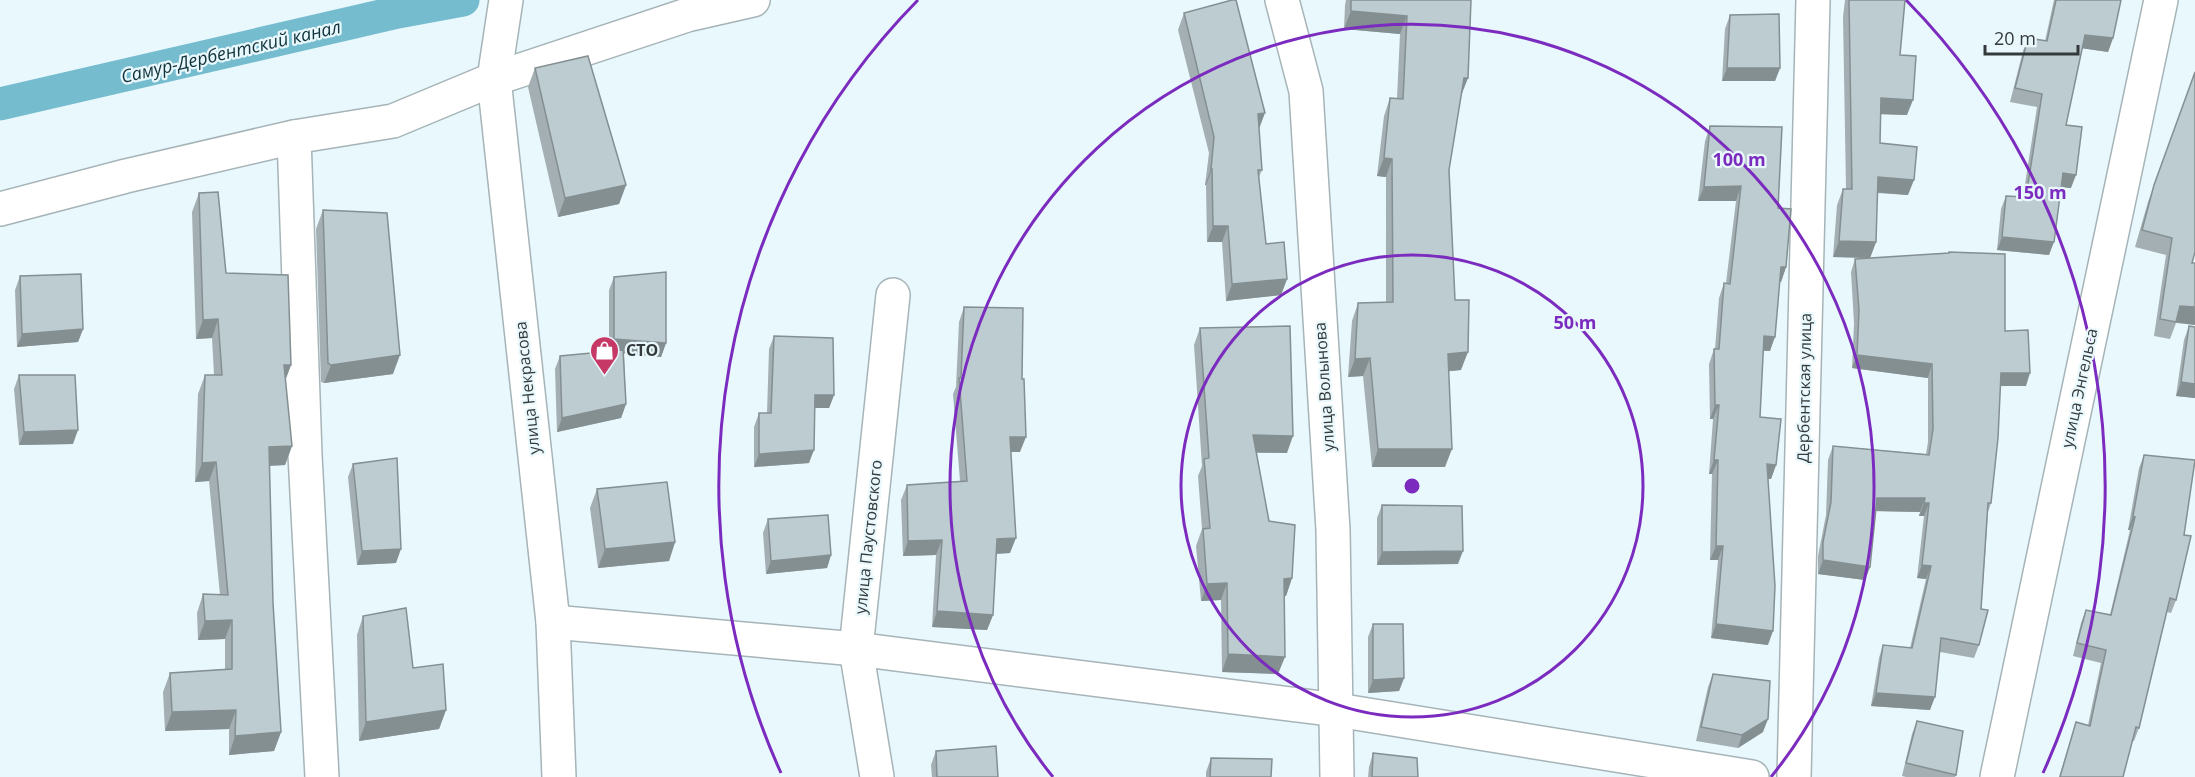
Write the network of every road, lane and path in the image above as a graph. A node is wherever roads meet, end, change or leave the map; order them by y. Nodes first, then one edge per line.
1 (506, 0) edge
2 (753, 0) edge
3 (1282, 0) edge
4 (1813, 0) edge
5 (2161, 0) edge
6 (494, 79) junction
7 (294, 137) junction
8 (0, 209) edge
9 (893, 295) dead end
10 (553, 622) junction
11 (856, 648) junction
12 (1336, 710) junction
13 (322, 777) edge
14 (559, 777) edge
15 (877, 777) edge
16 (1337, 777) edge
17 (1752, 777) edge
18 (1794, 777) edge
19 (1997, 777) edge

1 - 6 street, улица Некрасова
2 - 6 street
3 - 12 street, улица Волынова
4 - 18 street, Дербентская улица
5 - 19 street, улица Энгельса
6 - 7 street
6 - 10 street, улица Некрасова
7 - 8 street
7 - 13 street
9 - 11 street, улица Паустовского
10 - 11 street
10 - 14 street, улица Некрасова
11 - 12 street
11 - 15 street, улица Паустовского
12 - 16 street, улица Волынова
12 - 17 street

